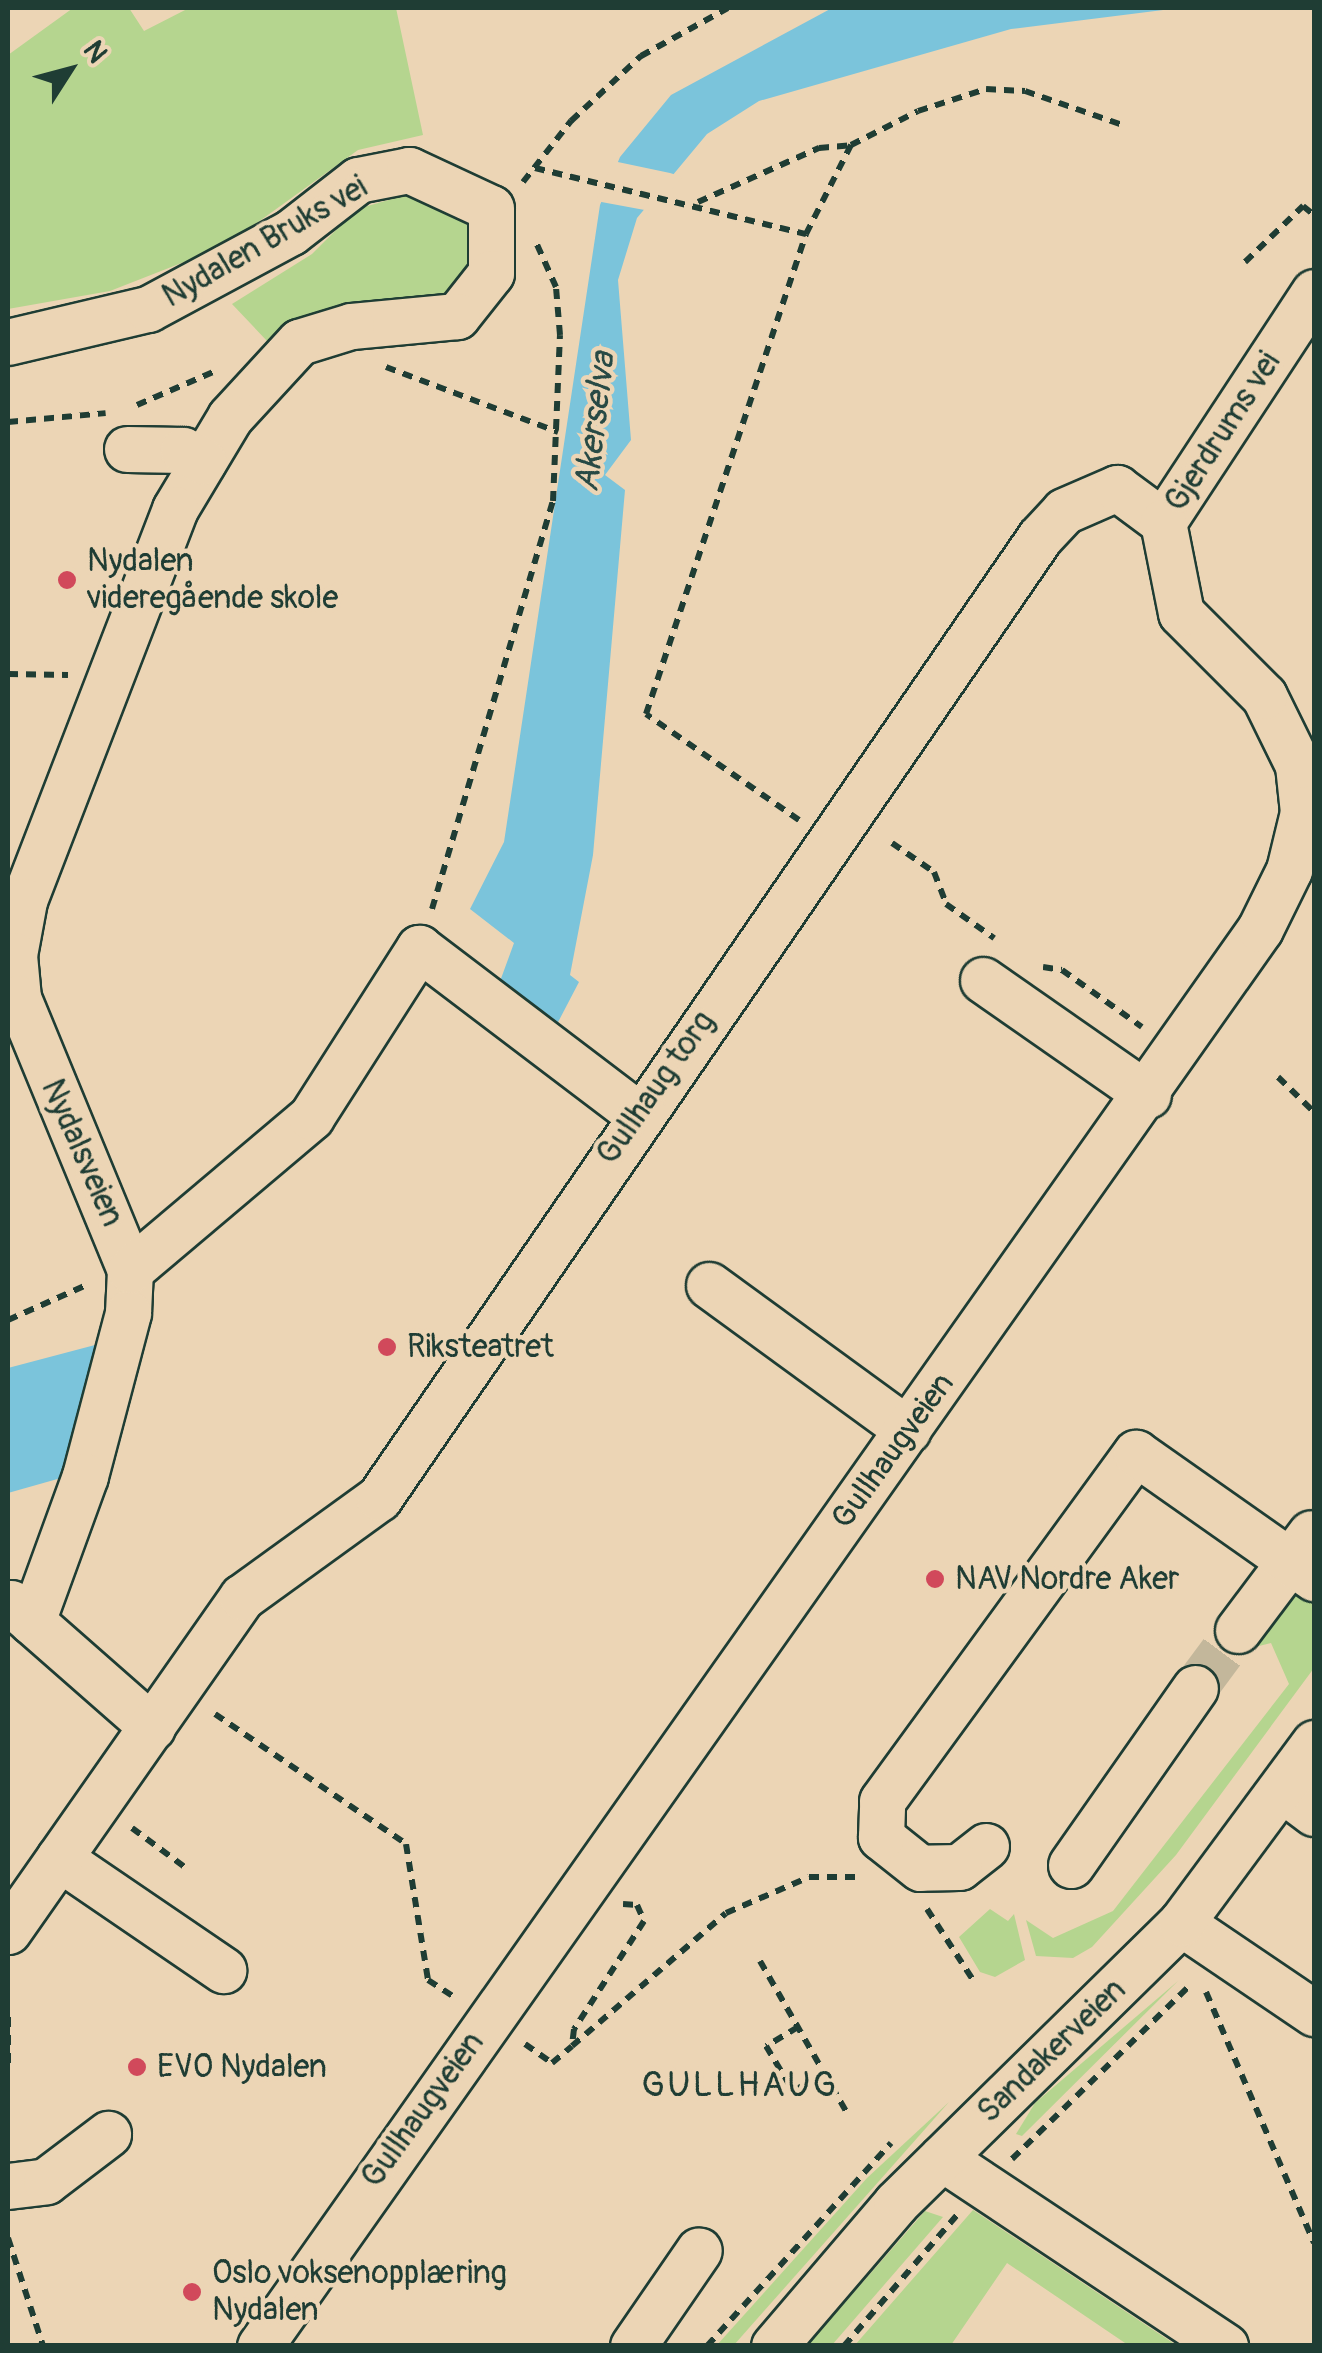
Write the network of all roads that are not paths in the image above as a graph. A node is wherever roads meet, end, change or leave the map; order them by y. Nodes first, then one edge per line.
1 (1314, 292) edge
2 (8, 342) edge
3 (230, 416) joint
4 (126, 449) dead end
5 (202, 461) junction
6 (1164, 522) junction
7 (996, 965) road end
8 (25, 1070) edge
9 (1148, 1095) junction
10 (636, 1112) junction
11 (130, 1270) junction
12 (710, 1285) dead end
13 (908, 1430) junction
14 (1305, 1557) edge
15 (20, 1611) edge
16 (1238, 1630) tunnel mouth
17 (1195, 1688) tunnel mouth
18 (152, 1727) junction
19 (1314, 1744) edge
20 (1298, 1801) edge
21 (986, 1846) dead end
22 (59, 1858) junction
23 (1070, 1865) dead end
24 (1181, 1923) junction
25 (8, 1931) edge
26 (223, 1970) dead end
27 (1311, 2003) edge
28 (108, 2134) dead end
29 (942, 2158) junction
30 (8, 2186) edge
31 (699, 2250) dead end
32 (260, 2346) edge
33 (633, 2346) edge
34 (774, 2346) edge
35 (1225, 2346) edge

1 - 6 street, Gjerdrums vei
2 - 3 street, Nydalen Bruks vei
3 - 5 street, Nydalsveien
4 - 5 street
5 - 8 street, Nydalsveien
6 - 9 street, Gullhaugveien
6 - 10 street, Gullhaug torg
7 - 9 street
8 - 11 street, Nydalsveien
9 - 13 street, Gullhaugveien
10 - 11 street
10 - 18 street, Gullhaug torg
11 - 15 street, Nydalsveien
12 - 13 street
13 - 32 street, Gullhaugveien
14 - 16 street
14 - 21 street
15 - 18 street, Nydalsveien
17 - 23 street
18 - 22 street
19 - 20 street, Sandakerveien
20 - 24 street, Sandakerveien
22 - 25 street
22 - 26 street
24 - 27 street
24 - 29 street, Sandakerveien
28 - 30 street
29 - 34 street, Sandakerveien
29 - 35 street
31 - 33 street

